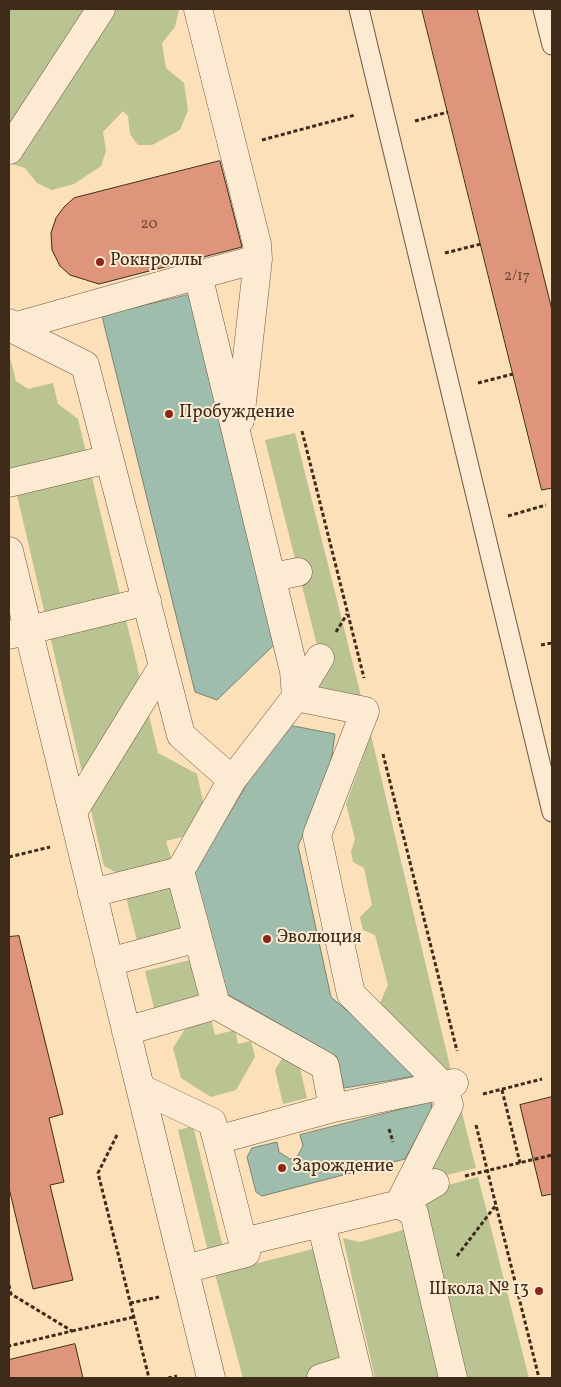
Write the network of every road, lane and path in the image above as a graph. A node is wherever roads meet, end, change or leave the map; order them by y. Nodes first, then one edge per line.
1 (101, 9) edge
2 (198, 9) edge
3 (359, 9) edge
4 (543, 9) edge
5 (552, 45) edge
6 (383, 108) junction
7 (448, 112) dead end
8 (388, 128) junction
9 (233, 148) junction
10 (9, 150) edge
11 (481, 244) dead end
12 (258, 259) junction
13 (419, 259) junction
14 (198, 275) junction
15 (9, 326) edge
16 (513, 374) dead end
17 (451, 390) junction
18 (302, 431) dead end
19 (238, 439) junction
20 (110, 459) junction
21 (9, 483) edge
22 (546, 505) dead end
23 (483, 523) junction
24 (9, 551) edge
25 (298, 572) dead end
26 (272, 577) junction
27 (147, 601) junction
28 (18, 632) edge
29 (320, 658) dead end
30 (163, 666) junction
31 (365, 680) dead end
32 (296, 697) junction
33 (381, 747) dead end
34 (232, 780) junction
35 (73, 812) junction
36 (552, 812) edge
37 (80, 840) junction
38 (9, 857) edge
39 (180, 871) junction
40 (92, 893) junction
41 (198, 938) junction
42 (109, 962) junction
43 (216, 1005) junction
44 (126, 1031) junction
45 (542, 1079) dead end
46 (140, 1088) junction
47 (456, 1089) junction
48 (502, 1090) junction
49 (384, 1106) junction
50 (333, 1108) junction
51 (217, 1140) junction
52 (552, 1155) edge
53 (397, 1161) joint
54 (520, 1163) junction
55 (488, 1171) junction
56 (435, 1183) joint
57 (402, 1198) junction
58 (496, 1205) junction
59 (321, 1223) junction
60 (243, 1242) junction
61 (185, 1269) junction
62 (9, 1284) edge
63 (432, 1288) junction
64 (134, 1317) junction
65 (72, 1331) junction
66 (9, 1346) edge
67 (358, 1373) edge
68 (149, 1378) edge
69 (211, 1378) edge
70 (321, 1378) edge
71 (453, 1378) edge
72 (540, 1378) edge

1 - 10 street
2 - 9 street
3 - 6 lane
4 - 5 lane
6 - 8 lane
6 - 9 path
7 - 8 path
8 - 13 lane
9 - 12 street
11 - 13 path
12 - 14 street
12 - 19 street
13 - 17 lane
14 - 15 street
14 - 19 street
15 - 20 street
16 - 17 path
17 - 23 lane
18 - 31 path
19 - 26 street
20 - 21 street
20 - 27 street
22 - 23 path
23 - 36 lane
24 - 28 street
25 - 26 street
26 - 32 street
27 - 28 street
27 - 30 street
28 - 35 street
29 - 32 street
30 - 34 street
30 - 35 street
32 - 34 street
32 - 47 street
33 - 47 path
34 - 39 street
35 - 37 street
37 - 38 path
37 - 40 street
39 - 40 street
39 - 41 street
40 - 42 street
41 - 42 street
41 - 43 street
42 - 44 street
43 - 44 street
43 - 50 street
44 - 46 street
45 - 48 path
46 - 51 street
46 - 61 street
46 - 64 path
47 - 48 path
47 - 49 street
47 - 55 path
47 - 57 street
48 - 54 path
49 - 50 street
49 - 53 path
50 - 51 street
51 - 60 street
52 - 54 path
53 - 57 street
54 - 55 path
55 - 56 path
55 - 58 path
56 - 57 street
57 - 59 street
57 - 63 street
58 - 63 path
58 - 72 path
59 - 60 street
59 - 67 street
60 - 61 street
61 - 69 street
62 - 65 path
63 - 71 street
64 - 65 path
64 - 68 path
65 - 66 path
67 - 70 street

